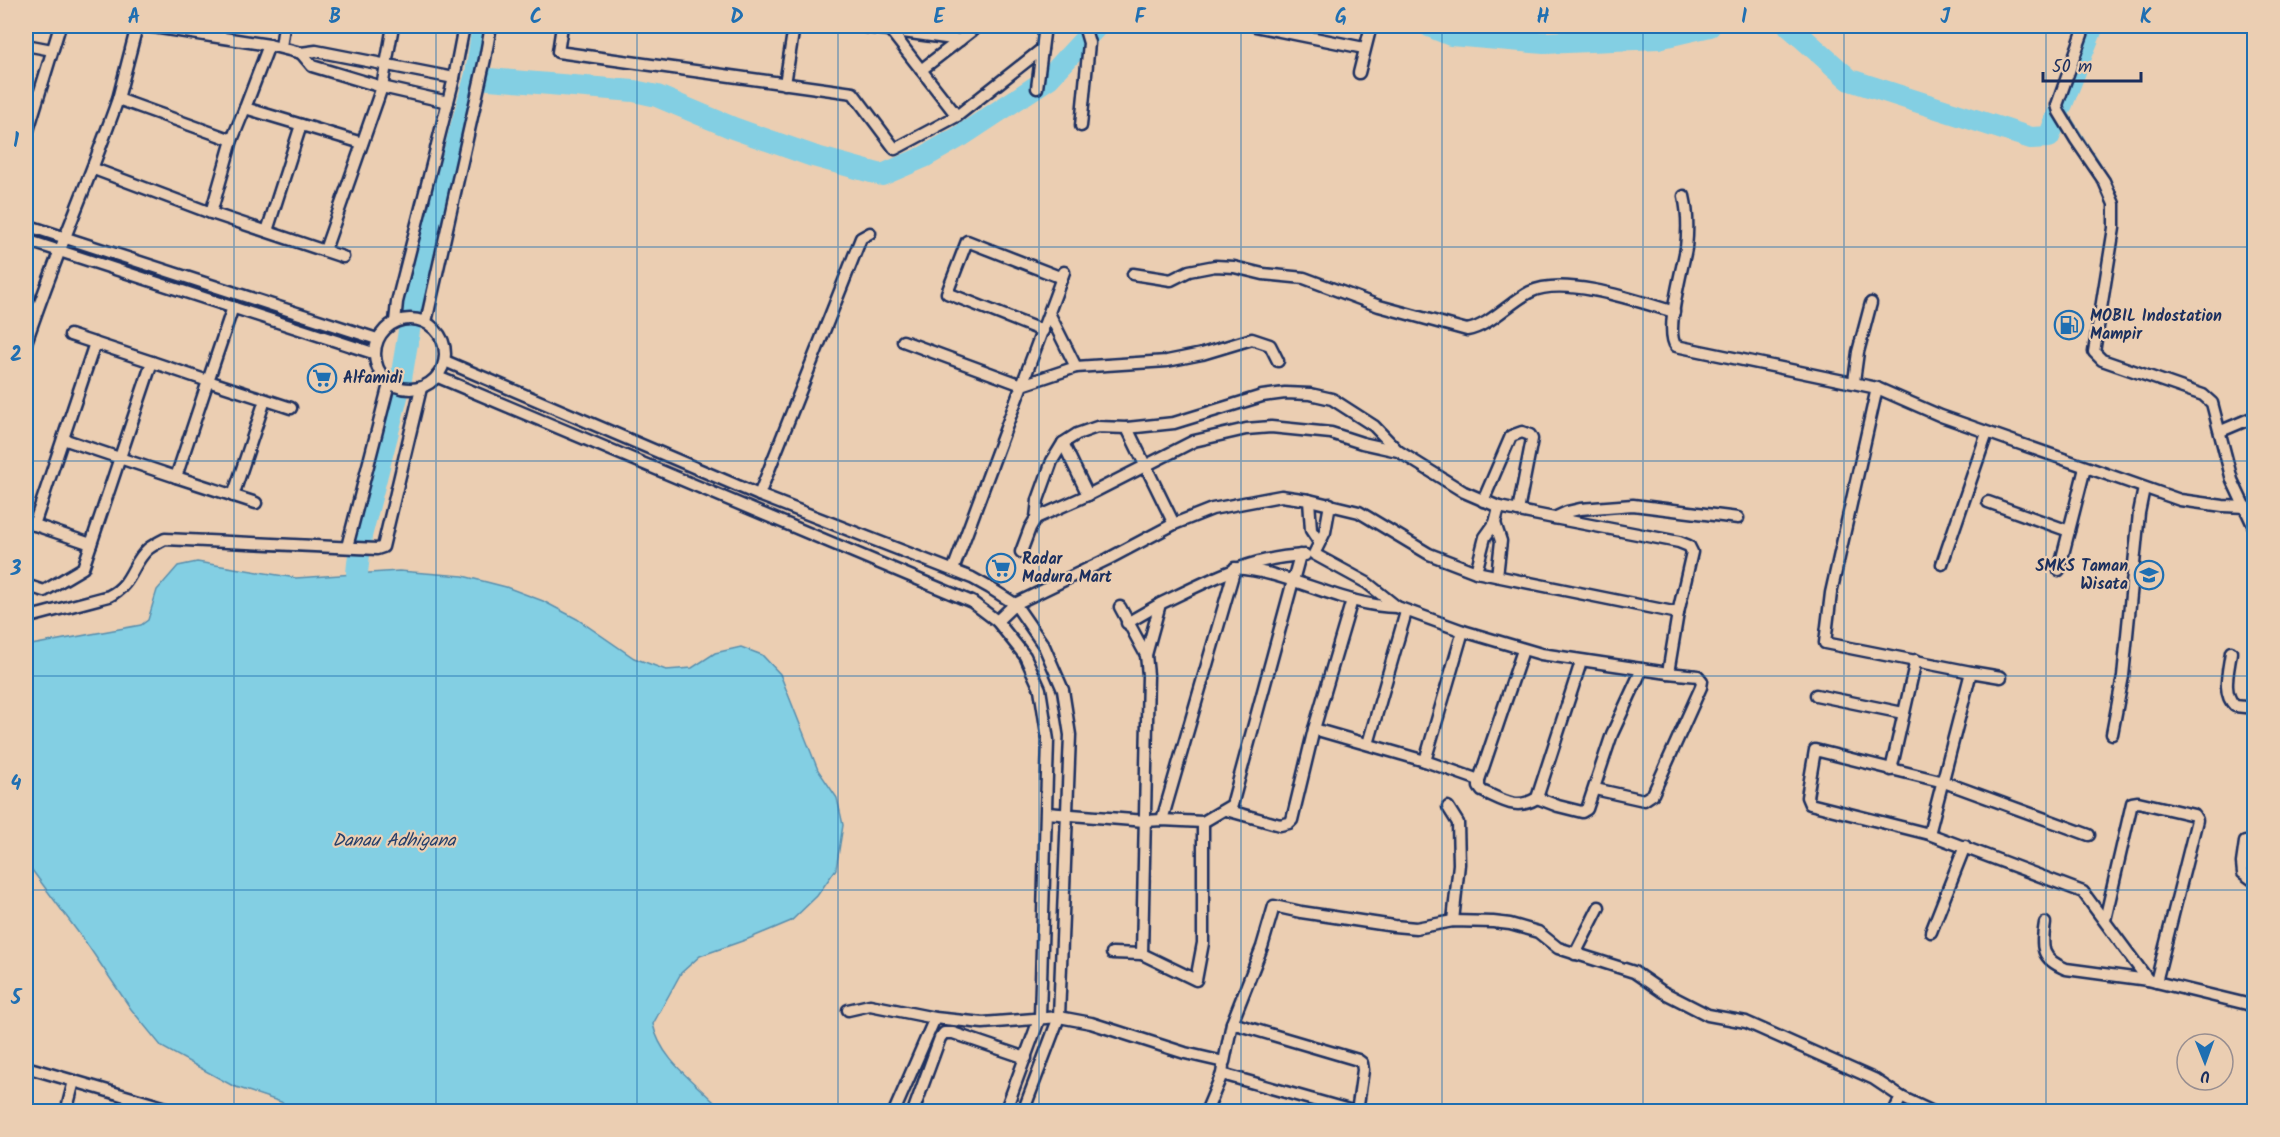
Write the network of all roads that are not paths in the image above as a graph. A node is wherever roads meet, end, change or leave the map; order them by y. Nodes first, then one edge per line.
1 (60, 26) edge
2 (137, 26) edge
3 (147, 26) edge
4 (284, 26) edge
5 (393, 26) edge
6 (464, 26) edge
7 (491, 26) edge
8 (562, 26) edge
9 (794, 26) edge
10 (860, 26) edge
11 (978, 26) edge
12 (1045, 26) edge
13 (1255, 26) edge
14 (1371, 26) edge
15 (2085, 26) edge
16 (1084, 28) edge
17 (890, 30) junction
18 (960, 40) junction
19 (26, 45) edge
20 (268, 45) junction
21 (280, 47) junction
22 (1364, 48) junction
23 (1042, 49) junction
24 (52, 50) junction
25 (301, 53) junction
26 (385, 65) junction
27 (921, 70) junction
28 (1359, 73) dead end
29 (454, 78) junction
30 (785, 84) junction
31 (382, 87) junction
32 (1037, 88) dead end
33 (118, 99) junction
34 (448, 102) junction
35 (245, 108) junction
36 (957, 116) junction
37 (301, 125) junction
38 (1081, 126) dead end
39 (26, 137) edge
40 (232, 140) junction
41 (362, 143) junction
42 (94, 168) junction
43 (1684, 196) dead end
44 (212, 213) junction
45 (26, 225) edge
46 (267, 231) junction
47 (870, 233) dead end
48 (64, 238) junction
49 (26, 240) edge
50 (325, 250) junction
51 (60, 252) junction
52 (343, 257) dead end
53 (1134, 274) dead end
54 (1870, 303) dead end
55 (233, 307) junction
56 (1674, 312) junction
57 (1049, 313) junction
58 (29, 320) edge
59 (397, 321) junction
60 (421, 321) junction
61 (1043, 330) junction
62 (70, 335) dead end
63 (377, 339) junction
64 (903, 341) dead end
65 (26, 343) edge
66 (95, 343) junction
67 (374, 353) junction
68 (445, 361) junction
69 (1278, 361) dead end
70 (152, 362) junction
71 (1076, 367) junction
72 (438, 378) junction
73 (208, 381) junction
74 (1854, 381) junction
75 (392, 385) junction
76 (1022, 385) junction
77 (418, 388) junction
78 (1877, 388) junction
79 (266, 400) junction
80 (291, 408) dead end
81 (2254, 417) edge
82 (604, 428) junction
83 (1127, 428) junction
84 (2221, 431) junction
85 (1986, 433) junction
86 (63, 439) junction
87 (1063, 443) junction
88 (598, 445) junction
89 (1398, 451) junction
90 (120, 458) junction
91 (1145, 466) junction
92 (2085, 468) junction
93 (176, 477) junction
94 (2144, 488) junction
95 (759, 495) junction
96 (1088, 495) junction
97 (233, 496) junction
98 (1309, 500) junction
99 (1483, 501) junction
100 (1988, 502) dead end
101 (256, 503) dead end
102 (1330, 504) junction
103 (1499, 507) junction
104 (2246, 507) junction
105 (1518, 511) junction
106 (1036, 518) junction
107 (1554, 518) junction
108 (1738, 518) dead end
109 (30, 523) edge
110 (1495, 523) junction
111 (1174, 524) junction
112 (2254, 527) edge
113 (2069, 531) junction
114 (1319, 542) junction
115 (91, 544) junction
116 (350, 547) junction
117 (1021, 552) dead end
118 (1314, 554) junction
119 (1300, 555) junction
120 (1942, 564) dead end
121 (1235, 568) junction
122 (953, 570) junction
123 (2058, 570) dead end
124 (1476, 572) junction
125 (1497, 576) junction
126 (1293, 579) junction
127 (26, 585) edge
128 (1353, 600) junction
129 (1015, 604) junction
130 (1160, 604) junction
131 (1120, 607) dead end
132 (1401, 609) junction
133 (1678, 613) junction
134 (26, 618) edge
135 (997, 621) junction
136 (1127, 622) junction
137 (1463, 631) junction
138 (1523, 650) junction
139 (2231, 652) dead end
140 (1146, 656) junction
141 (1916, 660) junction
142 (1581, 662) junction
143 (1642, 669) junction
144 (1971, 672) junction
145 (1668, 673) junction
146 (2001, 677) dead end
147 (1816, 695) dead end
148 (2254, 708) edge
149 (1902, 713) junction
150 (1314, 729) junction
151 (2112, 734) dead end
152 (1368, 744) junction
153 (1425, 761) junction
154 (1891, 770) junction
155 (1479, 780) junction
156 (1944, 782) junction
157 (1595, 789) junction
158 (1537, 798) junction
159 (1448, 807) dead end
160 (1226, 810) junction
161 (1047, 813) junction
162 (1069, 814) junction
163 (1162, 820) junction
164 (1145, 821) junction
165 (1203, 822) junction
166 (1929, 834) junction
167 (2089, 835) dead end
168 (2245, 842) dead end
169 (1965, 846) junction
170 (2254, 881) edge
171 (1599, 907) dead end
172 (2105, 920) junction
173 (1453, 921) junction
174 (2045, 923) dead end
175 (1931, 932) dead end
176 (1112, 953) dead end
177 (1142, 954) junction
178 (1575, 954) junction
179 (2152, 981) junction
180 (2254, 1008) edge
181 (848, 1010) dead end
182 (1040, 1017) junction
183 (1059, 1017) junction
184 (935, 1018) junction
185 (1232, 1023) junction
186 (1026, 1058) junction
187 (1224, 1062) junction
188 (26, 1067) edge
189 (1222, 1074) junction
190 (74, 1081) junction
191 (1901, 1096) junction
192 (66, 1112) edge
193 (180, 1112) edge
194 (894, 1112) edge
195 (913, 1112) edge
196 (1005, 1112) edge
197 (1023, 1112) edge
198 (1206, 1112) edge
199 (1356, 1112) edge
200 (1894, 1112) edge
201 (1933, 1112) edge

1 - 24 street
2 - 33 street
3 - 20 street
4 - 21 street
5 - 26 street
6 - 29 street
7 - 60 street
8 - 30 street
9 - 30 street
10 - 17 street
11 - 18 street
12 - 23 street
13 - 22 street
14 - 22 street
15 - 84 street
16 - 38 street
17 - 18 street
17 - 27 street
18 - 27 street
19 - 24 street
20 - 21 street
20 - 35 street
21 - 25 street
22 - 28 street
23 - 32 street
23 - 36 street
24 - 39 street
25 - 26 street
25 - 31 street
26 - 29 street
26 - 31 street
27 - 36 street
29 - 34 street
30 - 36 street
31 - 34 street
31 - 41 street
33 - 40 street
33 - 42 street
34 - 59 street
35 - 37 street
35 - 40 street
37 - 41 street
37 - 46 street
40 - 44 street
41 - 50 street
42 - 44 street
42 - 48 street
43 - 56 street
44 - 46 street
45 - 48 street
46 - 50 street
47 - 95 street
48 - 51 street
48 - 63 street
49 - 51 street
50 - 52 street
51 - 55 street
51 - 58 street
53 - 56 street
54 - 74 street
55 - 67 street
55 - 73 street
56 - 74 street
57 - 61 street
57 - 61 street
57 - 71 street
58 - 65 street
59 - 60 street
59 - 63 street
60 - 68 street
61 - 76 street
62 - 66 street
63 - 67 street
64 - 76 street
66 - 70 street
66 - 86 street
67 - 75 street
68 - 72 street
68 - 82 street
69 - 71 street
70 - 73 street
70 - 90 street
71 - 76 street
72 - 77 street
72 - 88 street
73 - 79 street
73 - 93 street
74 - 78 street
75 - 77 street
75 - 116 street
76 - 122 street
77 - 116 street
78 - 85 street
78 - 141 street
79 - 80 street
79 - 97 street
81 - 84 street
82 - 88 street
82 - 95 street
83 - 87 street
83 - 89 street
83 - 91 street
84 - 104 street
85 - 92 street
85 - 120 street
86 - 90 street
86 - 109 street
87 - 96 street
87 - 106 street
88 - 135 street
89 - 91 street
89 - 99 street
90 - 93 street
90 - 115 street
91 - 96 street
91 - 111 street
92 - 94 street
92 - 113 street
93 - 97 street
94 - 104 street
94 - 151 street
95 - 122 street
96 - 106 street
97 - 101 street
98 - 102 street
98 - 111 street
98 - 114 street
99 - 103 street
99 - 105 street
100 - 113 street
102 - 114 street
102 - 124 street
103 - 105 street
103 - 110 street
104 - 112 street
105 - 107 street
106 - 117 street
107 - 108 street
107 - 133 street
109 - 115 street
110 - 124 street
110 - 125 street
111 - 129 street
113 - 123 street
114 - 118 street
115 - 127 street
116 - 134 street
118 - 119 street
118 - 132 street
119 - 121 street
119 - 126 street
121 - 126 street
121 - 130 street
121 - 163 street
122 - 129 street
124 - 125 street
125 - 133 street
126 - 128 street
126 - 160 street
128 - 132 street
128 - 150 street
129 - 135 street
129 - 162 street
130 - 136 street
130 - 140 street
131 - 136 street
132 - 137 street
132 - 152 street
133 - 145 street
135 - 161 street
136 - 140 street
137 - 138 street
137 - 153 street
138 - 142 street
138 - 155 street
139 - 148 street
140 - 164 street
141 - 144 street
141 - 149 street
142 - 143 street
142 - 158 street
143 - 145 street
143 - 157 street
144 - 146 street
144 - 156 street
145 - 157 street
147 - 149 street
149 - 154 street
150 - 152 street
150 - 160 street
152 - 153 street
153 - 155 street
154 - 156 street
154 - 166 street
155 - 158 street
156 - 166 street
156 - 167 street
157 - 158 street
159 - 173 street
160 - 165 street
161 - 162 street
161 - 182 street
162 - 164 street
162 - 183 street
163 - 164 street
163 - 165 street
164 - 177 street
165 - 177 street
166 - 169 street
168 - 170 street
169 - 172 street
169 - 175 street
171 - 178 street
172 - 179 street
172 - 179 street
173 - 178 street
173 - 185 street
174 - 179 street
176 - 177 street
178 - 191 street
179 - 180 street
181 - 184 street
182 - 183 street
182 - 184 street
182 - 186 street
183 - 187 street
183 - 197 street
184 - 194 street
185 - 187 street
185 - 199 street
186 - 195 street
186 - 196 street
187 - 189 street
188 - 190 street
189 - 198 street
189 - 199 street
190 - 192 street
190 - 193 street
191 - 200 street
191 - 201 street

